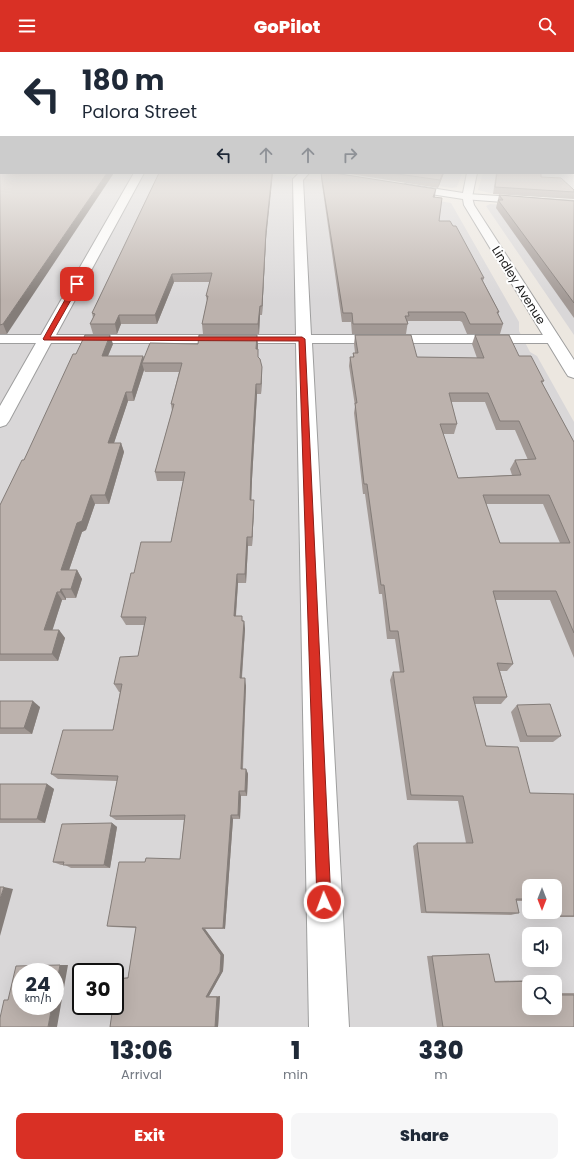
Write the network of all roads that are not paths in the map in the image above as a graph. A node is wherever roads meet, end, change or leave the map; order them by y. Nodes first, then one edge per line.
1 (119, 208) edge
2 (299, 208) edge
3 (471, 208) edge
4 (0, 339) edge
5 (46, 339) junction
6 (302, 339) junction
7 (553, 339) junction
8 (574, 373) edge
9 (0, 421) edge
10 (329, 1027) edge

1 - 5 street
2 - 6 street
3 - 7 street, Lindley Avenue
4 - 5 street
5 - 6 street
5 - 9 street
6 - 7 street
6 - 10 street
7 - 8 street, Lindley Avenue

